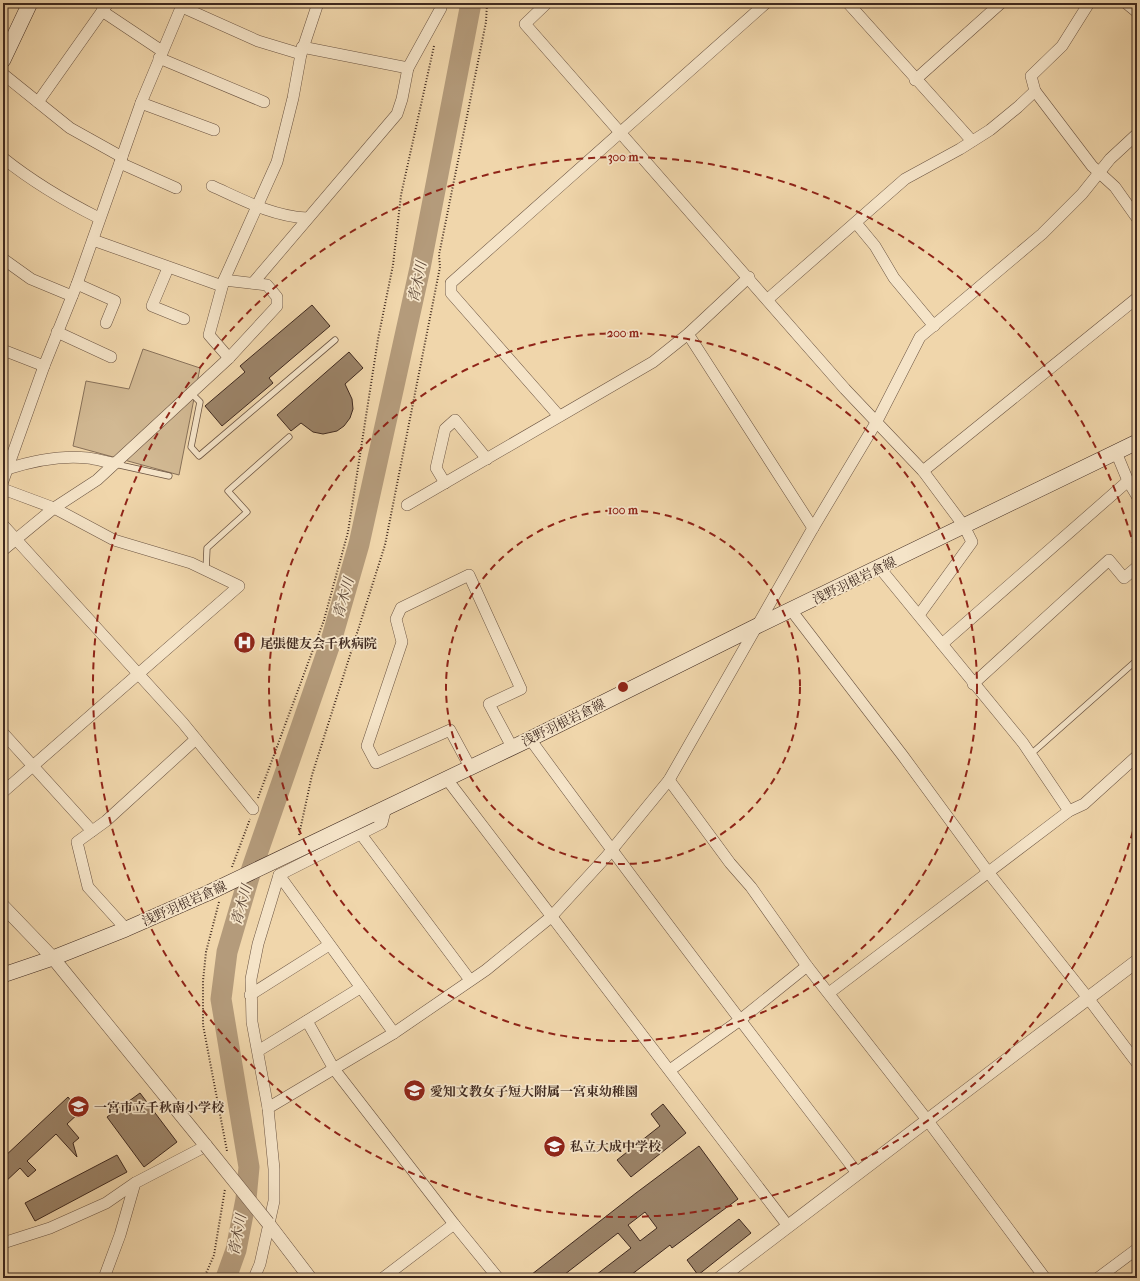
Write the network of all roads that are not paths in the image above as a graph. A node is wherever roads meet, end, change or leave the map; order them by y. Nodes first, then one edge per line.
1 (30, 3) edge
2 (318, 3) edge
3 (547, 3) edge
4 (766, 3) edge
5 (848, 3) edge
6 (1001, 3) edge
7 (1089, 3) edge
8 (1126, 3) edge
9 (183, 5) edge
10 (105, 7) edge
11 (441, 8) dead end
12 (1137, 12) edge
13 (301, 51) junction
14 (160, 54) junction
15 (3, 60) edge
16 (408, 68) junction
17 (3, 74) edge
18 (916, 80) junction
19 (1035, 91) junction
20 (38, 102) junction
21 (264, 102) dead end
22 (141, 103) junction
23 (214, 130) dead end
24 (620, 134) junction
25 (1137, 134) edge
26 (972, 141) junction
27 (3, 158) edge
28 (121, 160) junction
29 (1100, 173) junction
30 (212, 186) dead end
31 (176, 188) dead end
32 (257, 206) junction
33 (99, 218) junction
34 (306, 218) junction
35 (1137, 218) edge
36 (856, 223) junction
37 (93, 240) junction
38 (3, 259) edge
39 (168, 268) junction
40 (749, 278) junction
41 (223, 283) junction
42 (253, 283) junction
43 (77, 284) junction
44 (72, 296) junction
45 (1137, 298) edge
46 (768, 299) junction
47 (184, 319) dead end
48 (106, 323) dead end
49 (934, 326) junction
50 (57, 332) junction
51 (688, 334) junction
52 (335, 340) dead end
53 (3, 350) edge
54 (111, 357) dead end
55 (228, 358) junction
56 (44, 366) junction
57 (191, 393) junction
58 (559, 416) junction
59 (877, 422) junction
60 (289, 437) dead end
61 (1137, 442) edge
62 (1116, 452) junction
63 (487, 459) junction
64 (113, 463) junction
65 (8, 468) junction
66 (923, 471) junction
67 (169, 476) dead end
68 (3, 481) edge
69 (1128, 481) junction
70 (445, 483) junction
71 (3, 489) edge
72 (1137, 496) edge
73 (407, 505) dead end
74 (54, 508) junction
75 (3, 524) edge
76 (964, 526) junction
77 (813, 528) junction
78 (16, 539) junction
79 (3, 550) edge
80 (879, 567) junction
81 (1137, 567) edge
82 (206, 570) junction
83 (791, 610) junction
84 (919, 615) junction
85 (757, 626) junction
86 (942, 644) junction
87 (1137, 660) edge
88 (138, 675) junction
89 (973, 684) junction
90 (3, 733) edge
91 (196, 739) junction
92 (530, 739) junction
93 (512, 747) junction
94 (1031, 754) junction
95 (1137, 756) edge
96 (33, 766) junction
97 (470, 766) junction
98 (446, 778) junction
99 (669, 780) junction
100 (3, 792) edge
101 (386, 806) junction
102 (254, 809) road end
103 (1070, 811) junction
104 (92, 831) junction
105 (360, 833) junction
106 (611, 850) junction
107 (988, 872) junction
108 (279, 875) junction
109 (3, 906) edge
110 (551, 917) junction
111 (126, 929) junction
112 (329, 945) junction
113 (54, 958) junction
114 (1137, 962) edge
115 (807, 966) junction
116 (3, 976) edge
117 (470, 980) junction
118 (360, 988) junction
119 (829, 993) junction
120 (250, 995) junction
121 (1088, 998) junction
122 (740, 1020) junction
123 (307, 1021) junction
124 (394, 1033) junction
125 (258, 1051) junction
126 (1137, 1063) edge
127 (334, 1069) junction
128 (670, 1070) junction
129 (268, 1108) junction
130 (928, 1121) junction
131 (206, 1146) junction
132 (857, 1173) junction
133 (135, 1183) junction
134 (268, 1223) junction
135 (454, 1224) junction
136 (788, 1226) junction
137 (3, 1243) edge
138 (1137, 1249) edge
139 (104, 1278) edge
140 (254, 1278) edge
141 (310, 1278) edge
142 (383, 1278) edge
143 (498, 1278) edge
144 (720, 1278) edge
145 (1045, 1278) edge
146 (1098, 1278) edge

1 - 15 main road
2 - 13 street
3 - 24 street
4 - 24 street
5 - 18 street
6 - 18 street
7 - 19 street
8 - 12 street
9 - 13 street
9 - 14 street
10 - 14 street
10 - 20 street
11 - 16 street
13 - 16 street
13 - 32 street
14 - 21 street
14 - 22 street
16 - 34 street
17 - 20 street
18 - 26 street
19 - 26 street
19 - 29 street
20 - 28 street
22 - 23 street
22 - 28 street
24 - 40 street
24 - 58 street
25 - 29 street
26 - 36 street
27 - 33 street
28 - 31 street
28 - 33 street
29 - 35 street
29 - 49 street
30 - 32 street
32 - 34 street
32 - 41 street
33 - 37 street
34 - 42 street
36 - 46 street
36 - 49 street
37 - 39 street
37 - 43 street
38 - 44 street
39 - 41 street
39 - 47 street
40 - 46 street
40 - 51 street
41 - 42 street
41 - 55 street
42 - 55 street
43 - 44 street
43 - 48 street
44 - 50 street
45 - 66 street
46 - 59 street
49 - 59 street
50 - 54 street
50 - 56 street
51 - 58 street
51 - 77 street
52 - 57 lane
53 - 56 street
55 - 57 street
56 - 65 street
57 - 64 street
58 - 63 street
59 - 66 street
59 - 77 street
60 - 82 lane
61 - 62 main road, 浅野羽根岩倉線
62 - 69 street
62 - 76 main road, 浅野羽根岩倉線
63 - 70 street
63 - 70 street
64 - 65 street
64 - 67 lane
64 - 74 street
65 - 68 street
66 - 76 street
69 - 72 street
69 - 86 street
70 - 73 street
71 - 74 street
74 - 78 street
74 - 82 street
75 - 78 street
76 - 80 main road, 浅野羽根岩倉線
76 - 84 street
77 - 85 street
78 - 79 street
78 - 88 street
80 - 83 main road, 浅野羽根岩倉線
80 - 84 street
81 - 89 street
82 - 88 street
83 - 85 main road, 浅野羽根岩倉線
83 - 107 street
84 - 86 street
85 - 92 main road, 浅野羽根岩倉線
85 - 99 street
86 - 89 street
87 - 94 lane
88 - 91 street
88 - 96 street
89 - 94 street
90 - 96 street
91 - 102 street
91 - 104 street
92 - 93 main road, 浅野羽根岩倉線
92 - 106 street
93 - 97 main road, 浅野羽根岩倉線
93 - 97 street
94 - 103 street
95 - 103 street
96 - 100 street
96 - 104 street
97 - 98 main road, 浅野羽根岩倉線
98 - 101 main road, 浅野羽根岩倉線
98 - 110 street
99 - 106 street
99 - 115 street
101 - 105 street
101 - 111 main road, 浅野羽根岩倉線, bridge
103 - 107 street
104 - 111 street
105 - 108 street
105 - 117 street
106 - 110 street
106 - 122 street
107 - 119 street
107 - 121 street
108 - 112 street
108 - 120 street
109 - 113 street
110 - 117 street
110 - 128 street
111 - 113 main road, 浅野羽根岩倉線
112 - 118 street
112 - 120 street
113 - 116 main road, 浅野羽根岩倉線
113 - 131 street
114 - 121 street
115 - 119 street
115 - 122 street
117 - 124 street
118 - 123 street
118 - 124 street
119 - 130 street
120 - 125 street
121 - 126 street
121 - 130 street
122 - 128 street
122 - 132 street
123 - 125 street
123 - 127 street
124 - 127 street
125 - 129 street
127 - 129 street
127 - 135 street
128 - 136 street
129 - 134 street
130 - 132 street
130 - 145 street
131 - 133 street
131 - 134 street, bridge
132 - 136 street
133 - 137 street
133 - 139 street
134 - 140 street
134 - 141 street
135 - 142 street
135 - 143 street
136 - 144 street
138 - 146 street

